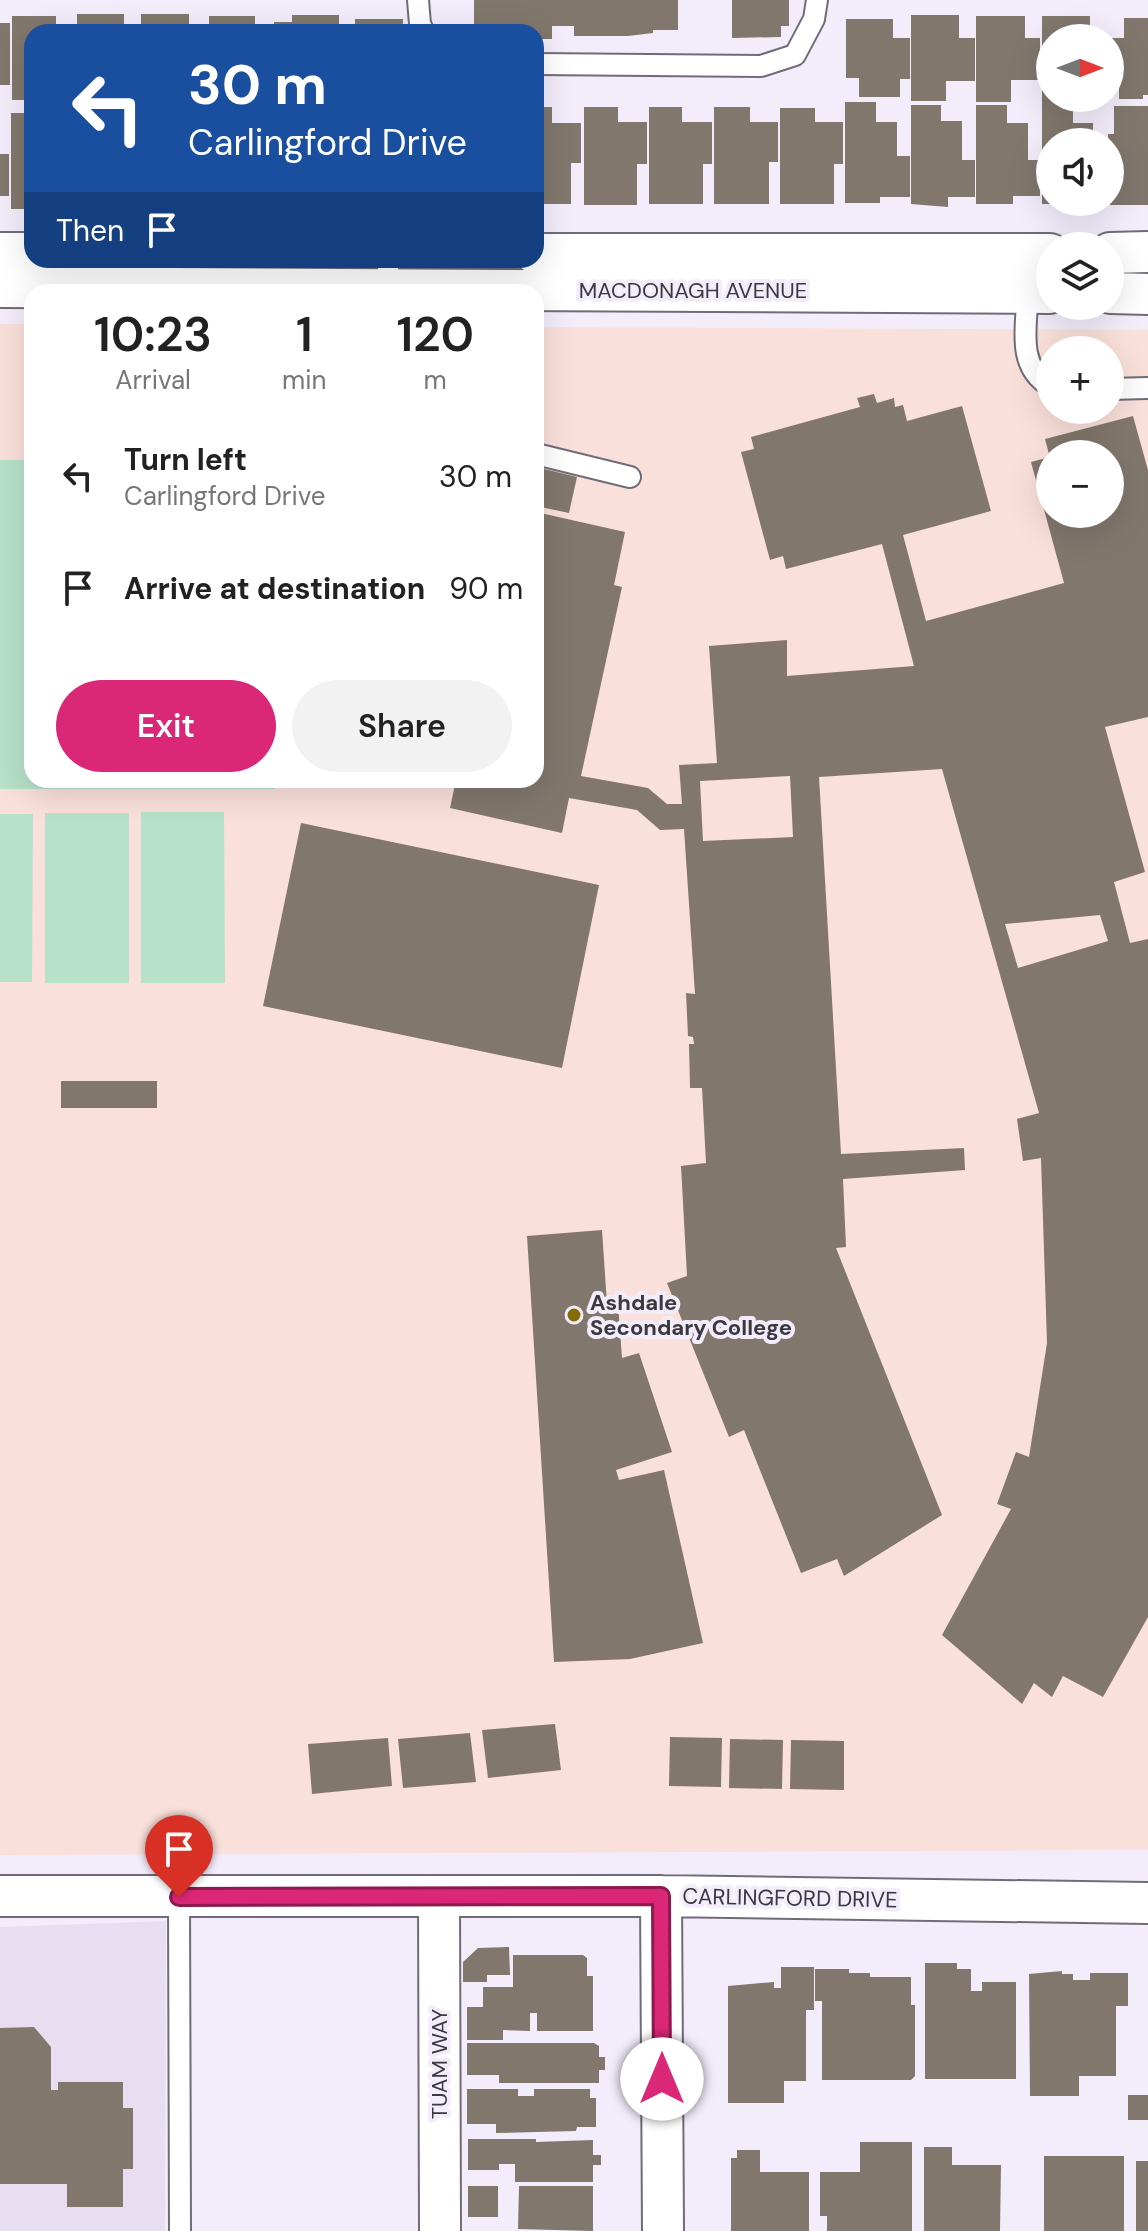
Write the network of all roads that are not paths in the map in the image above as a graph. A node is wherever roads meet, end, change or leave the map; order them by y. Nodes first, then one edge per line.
1 (418, 0) edge
2 (817, 0) edge
3 (420, 24) edge
4 (544, 64) edge
5 (1148, 252) edge
6 (0, 253) edge
7 (24, 253) edge
8 (1124, 253) edge
9 (544, 254) edge
10 (1036, 273) edge
11 (1036, 273) edge
12 (388, 280) edge
13 (166, 284) edge
14 (0, 287) edge
15 (24, 287) edge
16 (1124, 293) edge
17 (1036, 294) edge
18 (1148, 294) edge
19 (1036, 376) edge
20 (1148, 388) edge
21 (1124, 389) edge
22 (544, 456) edge
23 (630, 477) dead end
24 (0, 1896) edge
25 (661, 1896) junction
26 (179, 1897) junction
27 (439, 1897) junction
28 (1148, 1903) edge
29 (180, 2231) edge
30 (440, 2231) edge
31 (663, 2231) edge

1 - 3 lane
2 - 4 lane
5 - 8 street
6 - 7 street
9 - 10 street, MACDONAGH AVENUE
11 - 12 street, MACDONAGH AVENUE
12 - 13 street, MACDONAGH AVENUE
14 - 15 street, MACDONAGH AVENUE
16 - 18 street
17 - 19 lane
20 - 21 lane
22 - 23 lane
24 - 26 street, CARLINGFORD DRIVE
25 - 27 street, CARLINGFORD DRIVE
25 - 28 street, CARLINGFORD DRIVE
25 - 31 street
26 - 27 street, CARLINGFORD DRIVE
26 - 29 lane
27 - 30 street, TUAM WAY

